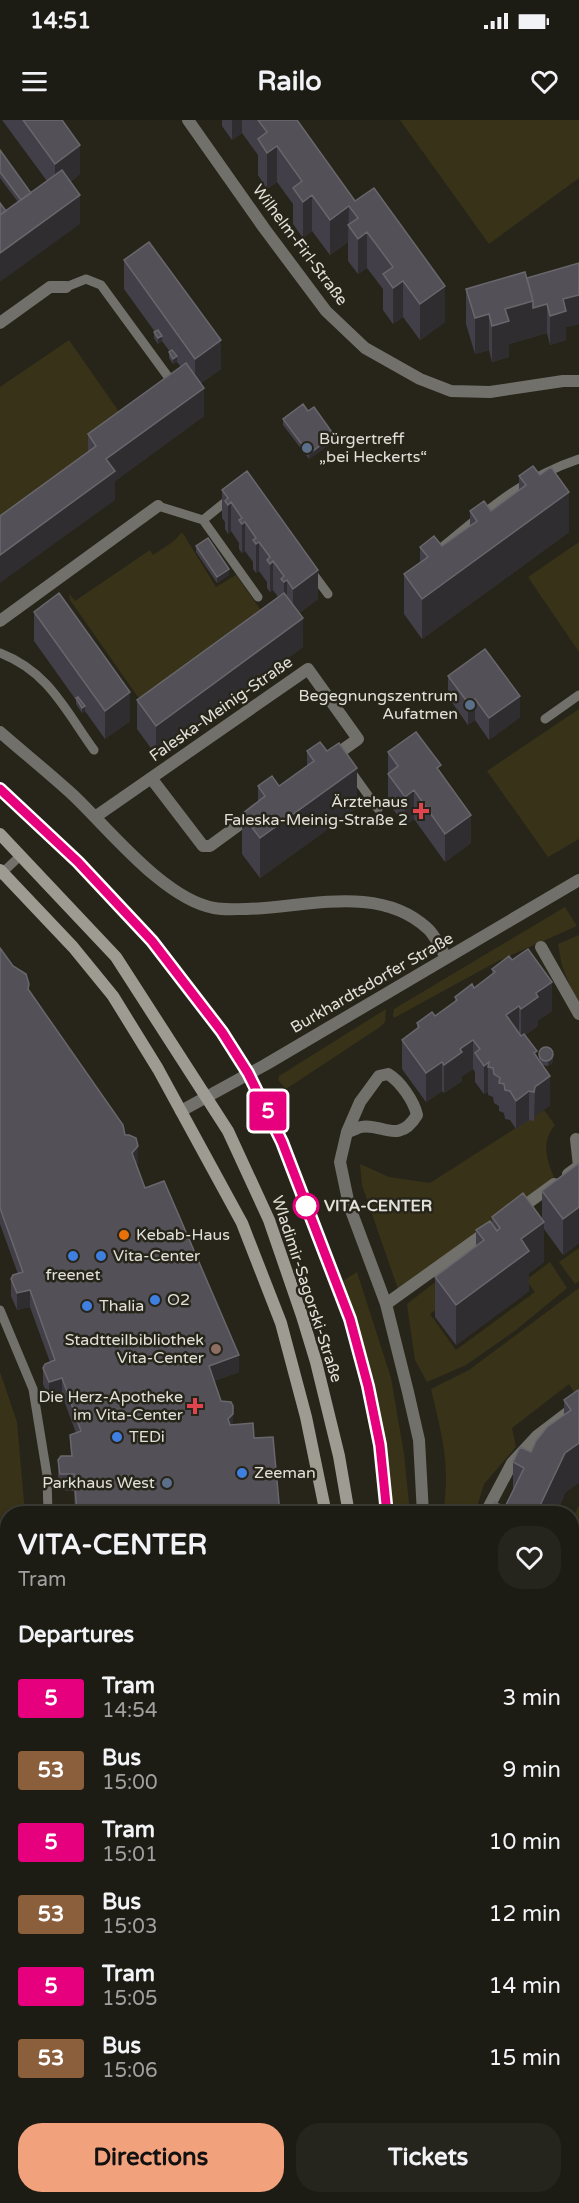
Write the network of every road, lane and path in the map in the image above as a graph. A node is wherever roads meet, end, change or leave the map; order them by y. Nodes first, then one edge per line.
1 (188, 120) edge
2 (66, 287) joint
3 (0, 323) edge
4 (169, 378) edge
5 (579, 381) edge
6 (579, 459) edge
7 (239, 491) edge
8 (158, 506) joint
9 (203, 520) junction
10 (429, 557) edge
11 (308, 567) edge
12 (328, 594) dead end
13 (258, 597) dead end
14 (0, 621) edge
15 (0, 652) edge
16 (579, 695) edge
17 (545, 719) dead end
18 (0, 732) edge
19 (94, 750) dead end
20 (338, 753) junction
21 (323, 765) edge
22 (151, 778) junction
23 (266, 805) edge
24 (378, 809) dead end
25 (94, 817) junction
26 (0, 834) edge
27 (21, 855) junction
28 (1, 872) edge
29 (579, 880) edge
30 (541, 947) dead end
31 (446, 958) junction
32 (579, 1014) edge
33 (207, 1095) junction
34 (181, 1111) junction
35 (348, 1132) junction
36 (576, 1139) dead end
37 (386, 1304) junction
38 (0, 1310) edge
39 (579, 1404) edge
40 (48, 1506) edge
41 (324, 1506) edge
42 (348, 1506) edge
43 (423, 1506) edge
44 (489, 1506) edge

1 - 5 street, Wilhelm-Firl-Straße
2 - 3 street
2 - 4 lane
6 - 10 lane
7 - 9 lane
8 - 9 lane
8 - 14 street
9 - 13 lane
11 - 12 lane
15 - 19 lane
16 - 17 lane
18 - 25 street
20 - 21 street, Faleska-Meinig-Straße
20 - 22 street, Faleska-Meinig-Straße
20 - 24 lane
22 - 23 street, Faleska-Meinig-Straße
22 - 25 street, Faleska-Meinig-Straße
25 - 31 street
26 - 27 main road, Wladimir-Sagorski-Straße
27 - 28 lane
27 - 33 main road, Wladimir-Sagorski-Straße
28 - 34 main road
29 - 31 street, Burkhardtsdorfer Straße
30 - 32 street
31 - 33 street, Burkhardtsdorfer Straße
33 - 34 street, Burkhardtsdorfer Straße
33 - 42 main road, Wladimir-Sagorski-Straße
34 - 41 main road
35 - 35 street
35 - 37 street
36 - 37 street
37 - 43 street
38 - 40 lane
39 - 44 street

